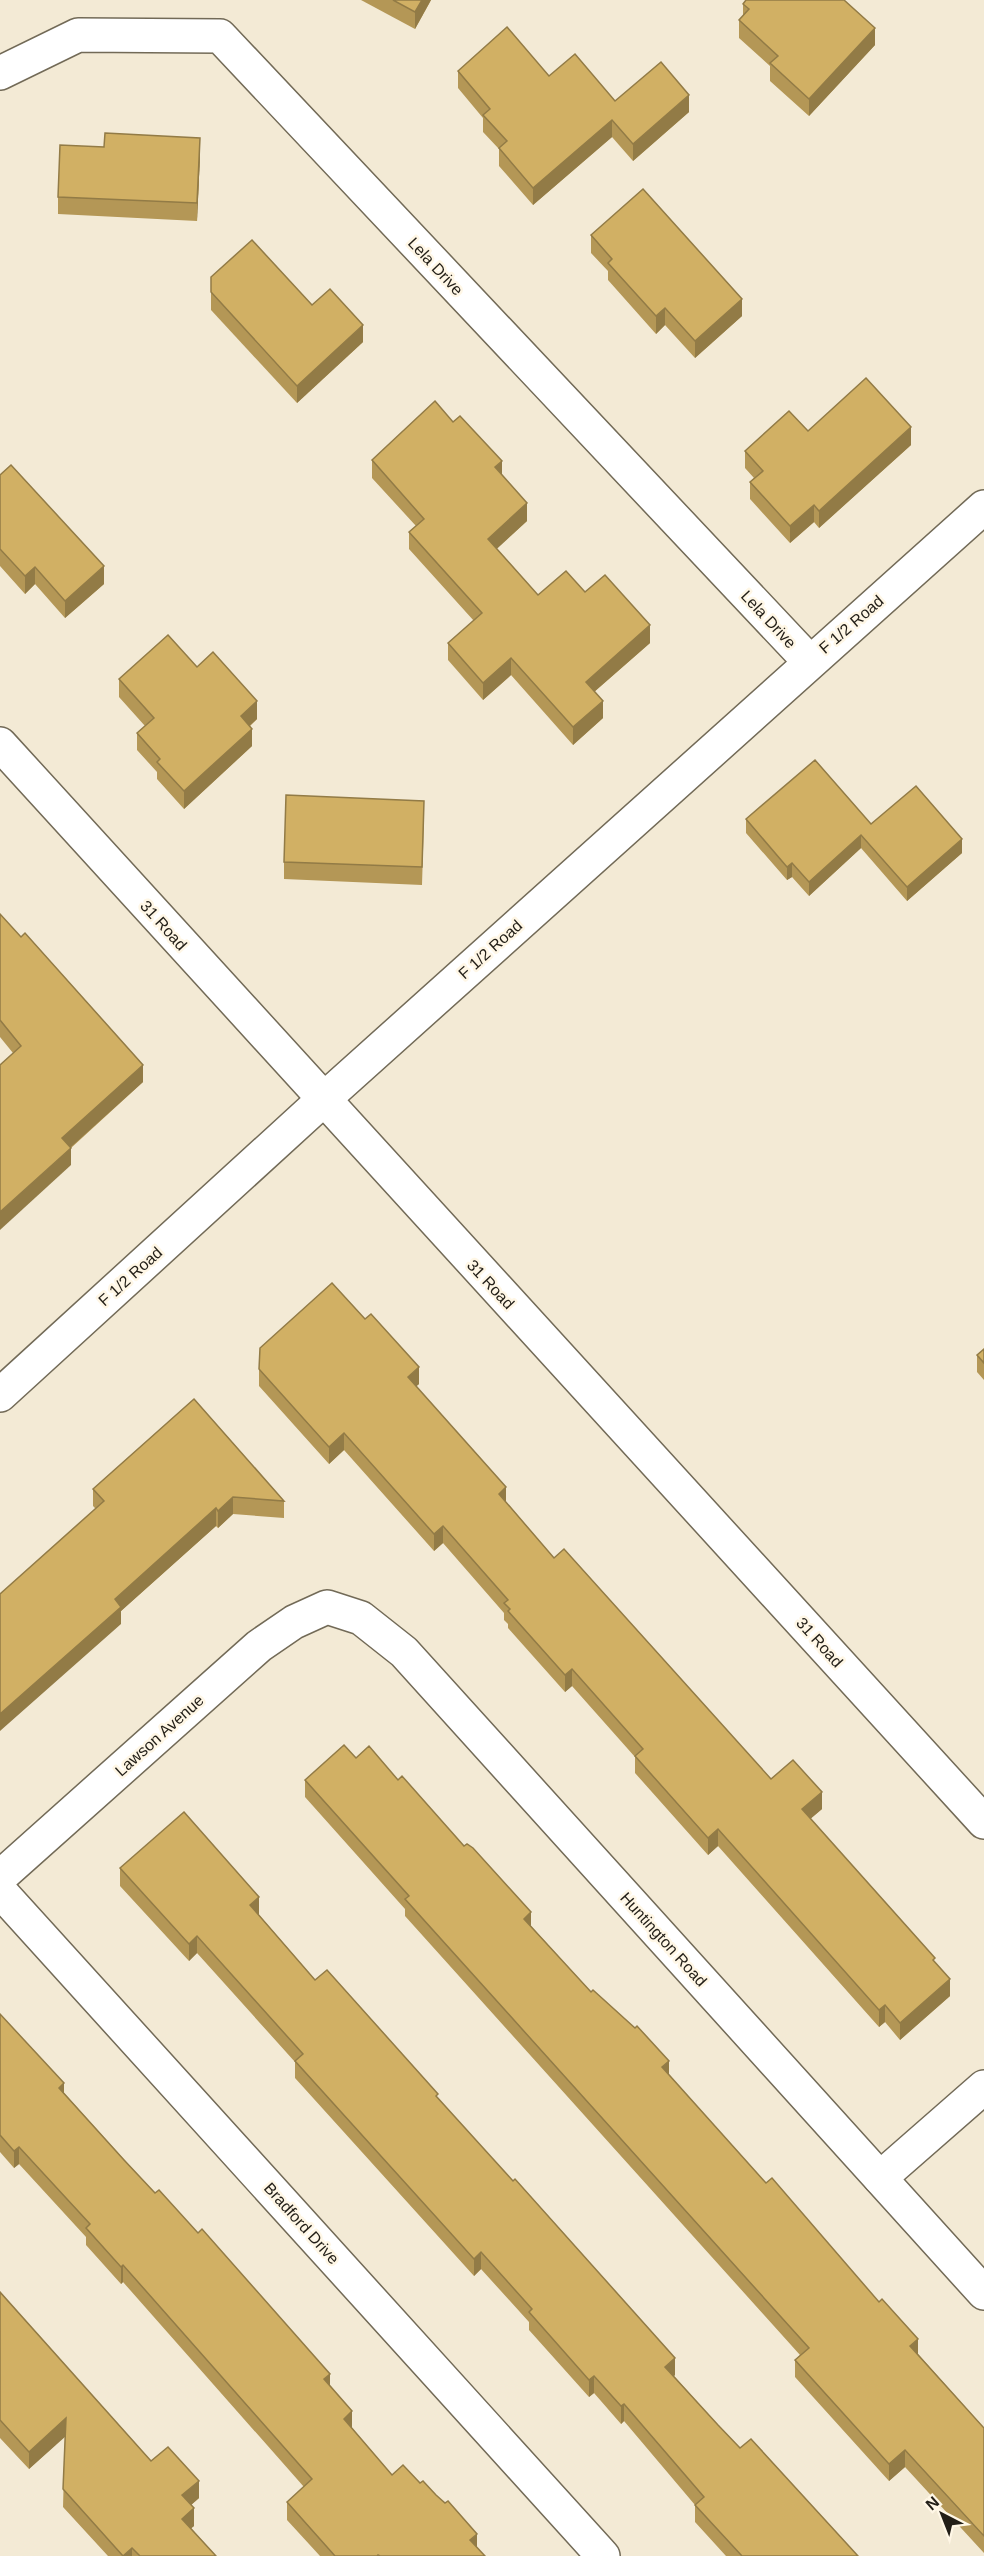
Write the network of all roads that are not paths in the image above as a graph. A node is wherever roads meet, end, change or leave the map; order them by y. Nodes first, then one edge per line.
1 (0, 73) edge
2 (984, 507) edge
3 (809, 661) junction
4 (0, 744) edge
5 (322, 1100) junction
6 (0, 1395) edge
7 (327, 1607) joint
8 (984, 1822) edge
9 (0, 1876) edge
10 (0, 1891) edge
11 (984, 2087) edge
12 (880, 2178) junction
13 (984, 2293) edge
14 (603, 2556) edge

1 - 3 street, Lela Drive
2 - 3 street, F 1/2 Road
3 - 5 street, F 1/2 Road
4 - 5 street, 31 Road
5 - 6 street, F 1/2 Road
5 - 8 street, 31 Road
7 - 9 street, Lawson Avenue
7 - 12 street, Huntington Road
10 - 14 street, Bradford Drive
11 - 12 street
12 - 13 street, Huntington Road

